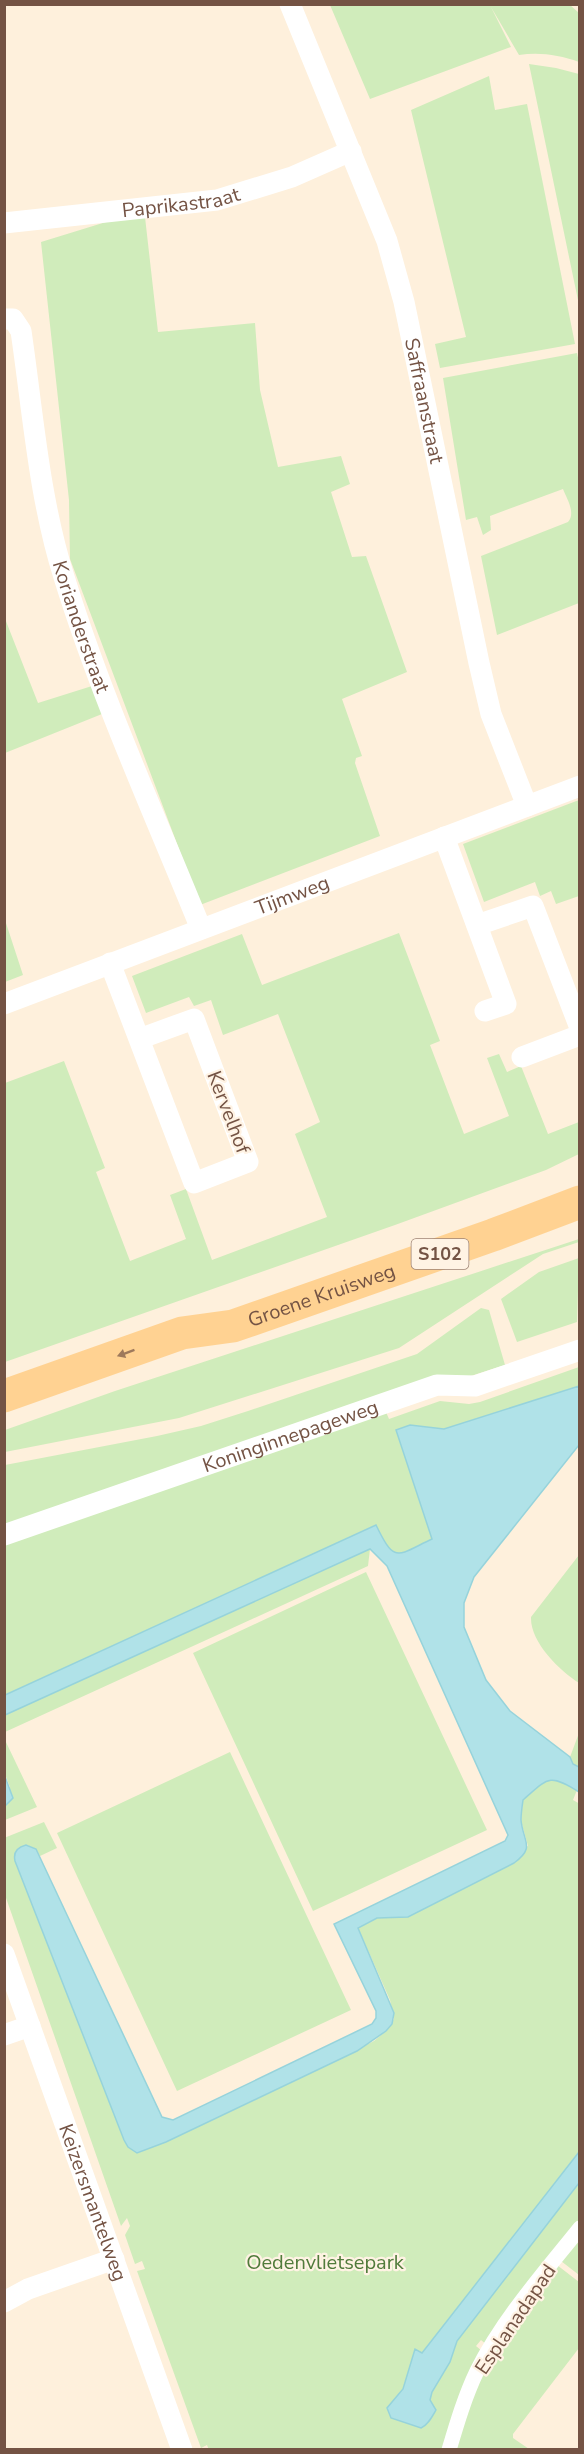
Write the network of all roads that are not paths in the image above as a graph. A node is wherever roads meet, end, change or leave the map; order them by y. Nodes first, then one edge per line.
1 (290, 4) edge
2 (351, 151) junction
3 (4, 223) edge
4 (4, 319) edge
5 (579, 786) edge
6 (526, 806) junction
7 (444, 837) junction
8 (477, 925) junction
9 (201, 929) junction
10 (110, 963) junction
11 (4, 1004) edge
12 (485, 1011) dead end
13 (579, 1028) edge
14 (579, 1035) edge
15 (139, 1039) junction
16 (522, 1057) dead end
17 (579, 1202) edge
18 (233, 1326) junction
19 (579, 1350) edge
20 (4, 1396) edge
21 (4, 1419) edge
22 (4, 1536) edge
23 (4, 1954) edge
24 (30, 2026) junction
25 (4, 2035) edge
26 (579, 2228) edge
27 (114, 2259) junction
28 (4, 2302) edge
29 (182, 2450) edge
30 (449, 2450) edge

1 - 2 street, Saffraanstraat
2 - 3 street, Paprikastraat
2 - 6 street, Saffraanstraat
4 - 9 street, Korianderstraat
5 - 6 street, Tijmweg
6 - 7 street, Tijmweg
7 - 8 street
7 - 9 street, Tijmweg
8 - 12 street
8 - 13 street
9 - 10 street, Tijmweg
10 - 11 street, Tijmweg
10 - 15 street, Kervelhof
14 - 16 street
15 - 15 street, Kervelhof
17 - 18 main road, Groene Kruisweg / S102
18 -> 20 main road, Groene Kruisweg / S102
18 - 21 main road, Groene Kruisweg / S102
19 - 22 street, Koninginnepageweg
23 - 24 street, Keizersmantelweg
24 - 25 street
24 - 27 street, Keizersmantelweg
26 - 30 street, Esplanadapad
27 - 28 street
27 - 29 street, Keizersmantelweg

